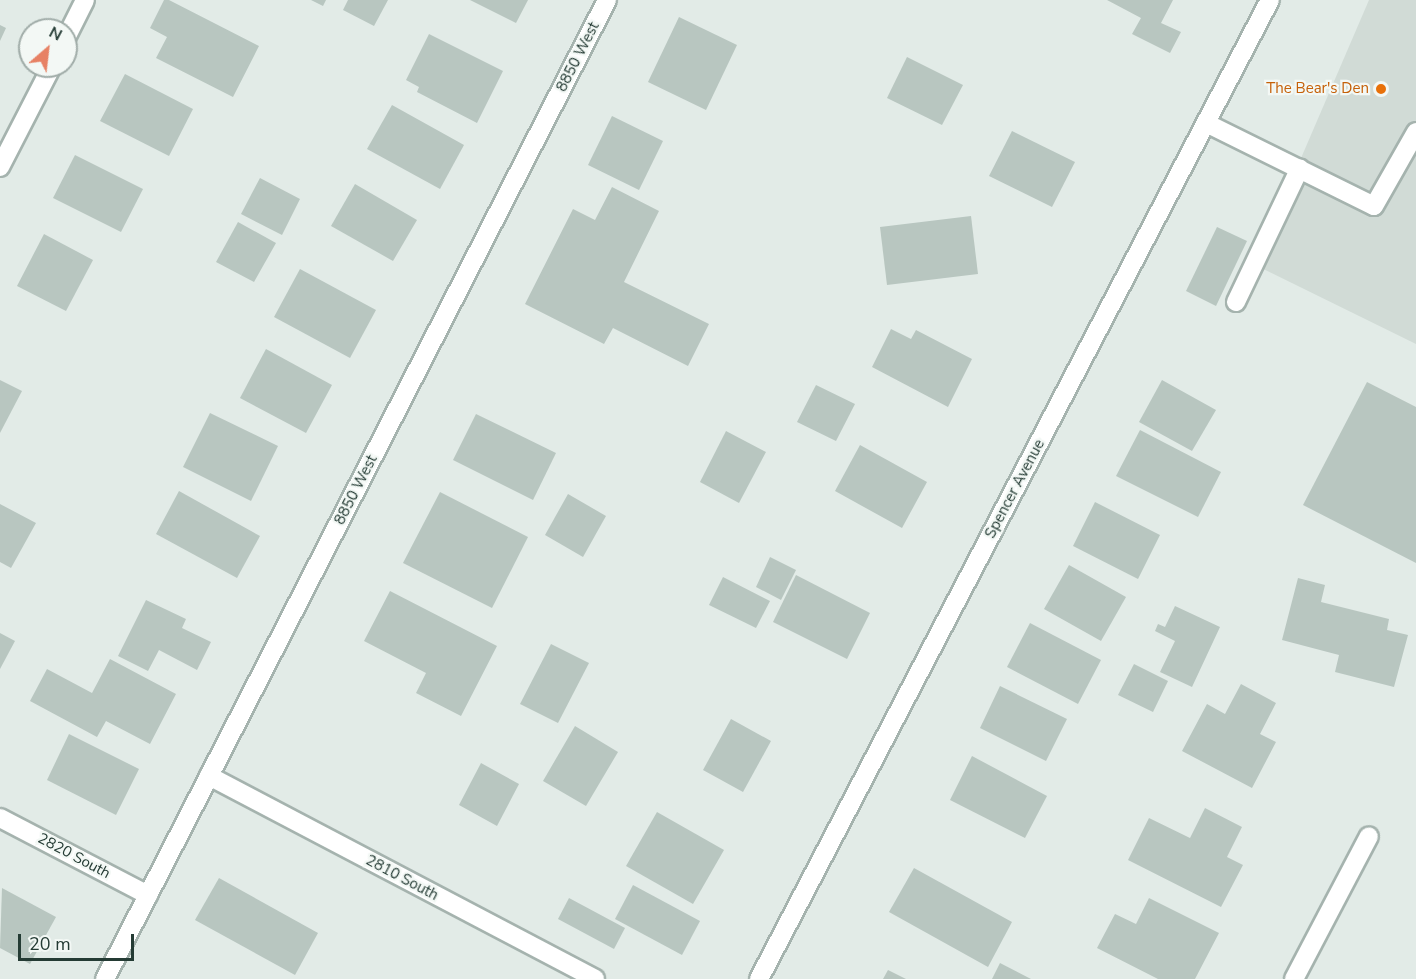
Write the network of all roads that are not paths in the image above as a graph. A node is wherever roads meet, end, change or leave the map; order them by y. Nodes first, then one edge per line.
1 (85, 0) edge
2 (607, 0) edge
3 (1270, 0) edge
4 (76, 18) edge
5 (46, 78) edge
6 (1206, 123) junction
7 (1416, 132) edge
8 (0, 167) edge
9 (1300, 168) junction
10 (1236, 302) dead end
11 (209, 776) junction
12 (0, 818) edge
13 (1369, 836) dead end
14 (148, 895) junction
15 (105, 979) edge
16 (595, 979) edge
17 (759, 979) edge
18 (1294, 979) edge

1 - 4 street
2 - 11 street, 8850 West
3 - 6 street, Spencer Avenue
5 - 8 street
6 - 9 street
6 - 17 street, Spencer Avenue
7 - 9 street
9 - 10 street
11 - 14 street, 8850 West
11 - 16 street, 2810 South
12 - 14 street, 2820 South
13 - 18 street
14 - 15 street, 8850 West

